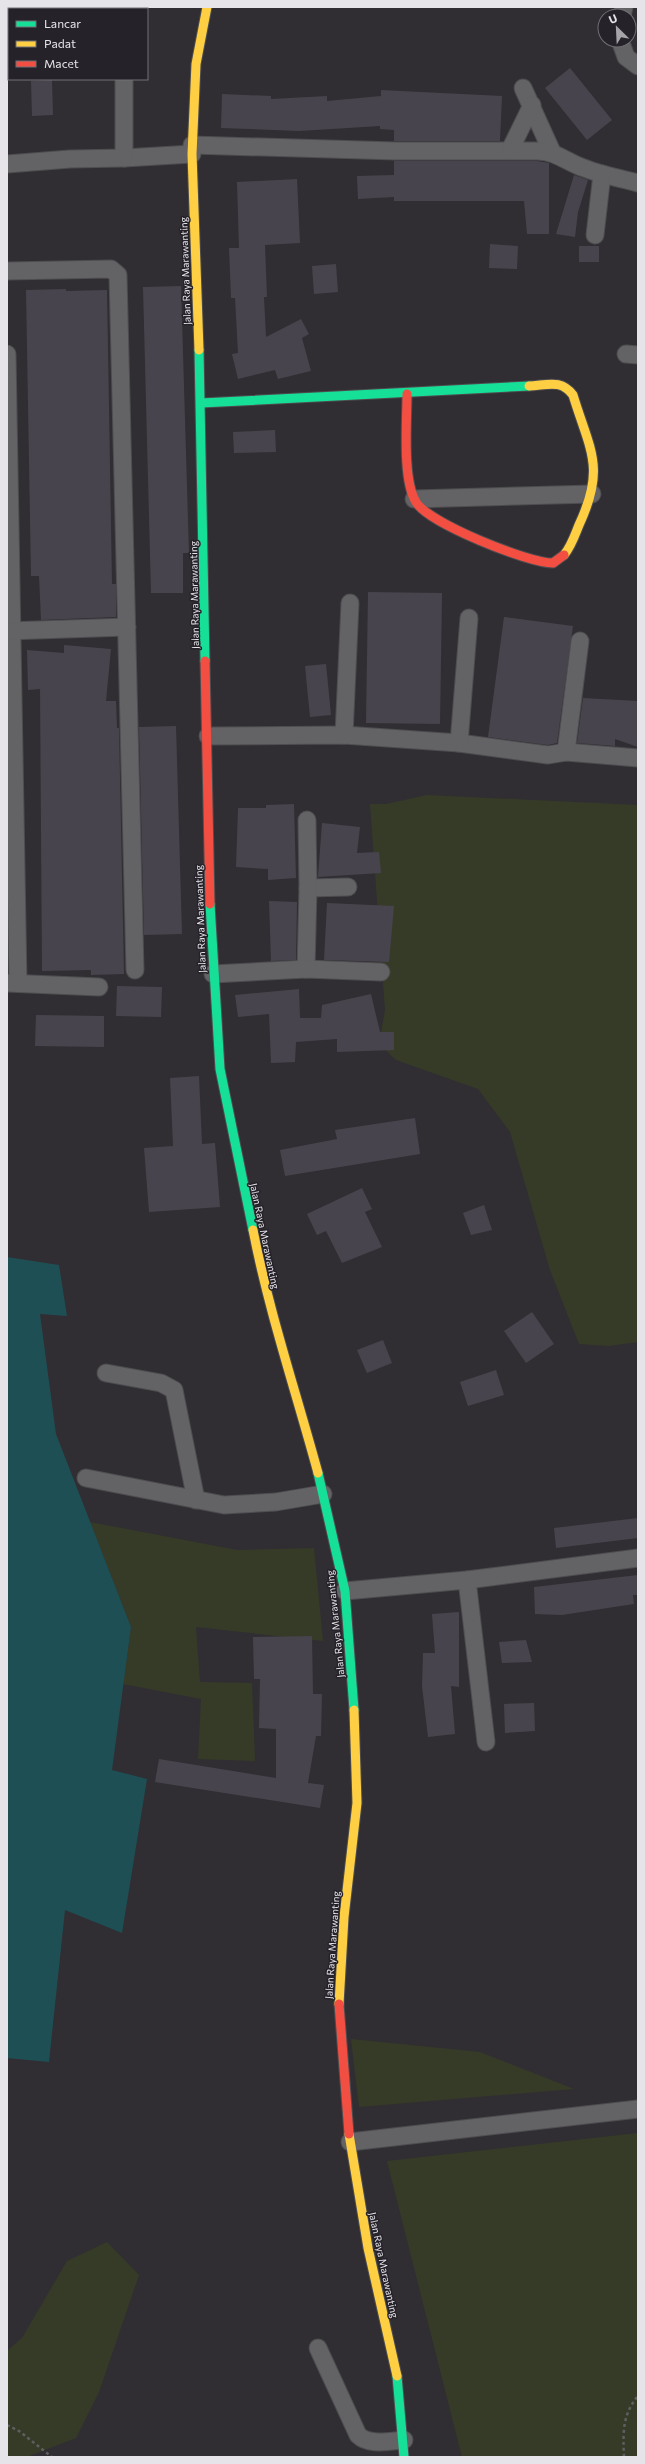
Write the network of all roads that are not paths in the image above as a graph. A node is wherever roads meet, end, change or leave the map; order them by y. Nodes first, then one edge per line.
1 (207, 7) edge
2 (623, 48) edge
3 (638, 66) edge
4 (124, 80) edge
5 (523, 88) dead end
6 (532, 105) junction
7 (192, 150) junction
8 (510, 150) junction
9 (552, 152) junction
10 (124, 158) junction
11 (7, 164) edge
12 (602, 174) junction
13 (638, 183) edge
14 (595, 235) dead end
15 (7, 271) edge
16 (7, 354) edge
17 (407, 394) junction
18 (201, 403) junction
19 (592, 494) junction
20 (414, 499) junction
21 (350, 603) dead end
22 (469, 618) dead end
23 (127, 627) junction
24 (9, 631) edge
25 (580, 641) dead end
26 (344, 735) junction
27 (208, 736) junction
28 (459, 743) junction
29 (566, 752) junction
30 (638, 758) edge
31 (307, 820) dead end
32 (348, 887) dead end
33 (308, 888) junction
34 (306, 969) junction
35 (135, 970) dead end
36 (381, 972) dead end
37 (213, 974) junction
38 (12, 983) edge
39 (99, 987) dead end
40 (106, 1373) dead end
41 (86, 1478) dead end
42 (323, 1494) junction
43 (196, 1500) junction
44 (638, 1558) edge
45 (467, 1580) junction
46 (345, 1591) junction
47 (486, 1742) dead end
48 (638, 2109) edge
49 (350, 2142) junction
50 (318, 2348) dead end
51 (404, 2440) junction
52 (404, 2457) edge

1 - 7 street, Jalan Raya Marawanting
2 - 3 street
4 - 10 street
5 - 6 street
6 - 8 street
6 - 9 street
7 - 8 street
7 - 10 street
7 - 18 street, Jalan Raya Marawanting
8 - 9 street
9 - 12 street
10 - 11 street
12 - 13 street
12 - 14 street
15 - 23 street
16 - 24 street
17 - 18 street
17 - 19 street
17 - 20 street
18 - 27 street, Jalan Raya Marawanting
19 - 20 street
19 - 20 street
21 - 26 street
22 - 28 street
23 - 24 street
23 - 35 street
24 - 38 street
25 - 29 street
26 - 27 street
26 - 28 street
27 - 37 street, Jalan Raya Marawanting
28 - 29 street
29 - 30 street
31 - 33 street
32 - 33 street
33 - 34 street
34 - 36 street
34 - 37 street
37 - 42 street, Jalan Raya Marawanting
38 - 39 street
40 - 43 street
41 - 43 street
42 - 43 street
42 - 46 street, Jalan Raya Marawanting
44 - 45 street
45 - 46 street
45 - 47 street
46 - 49 street, Jalan Raya Marawanting
48 - 49 street
49 - 51 street, Jalan Raya Marawanting
50 - 51 street
51 - 52 street, Jalan Raya Marawanting

